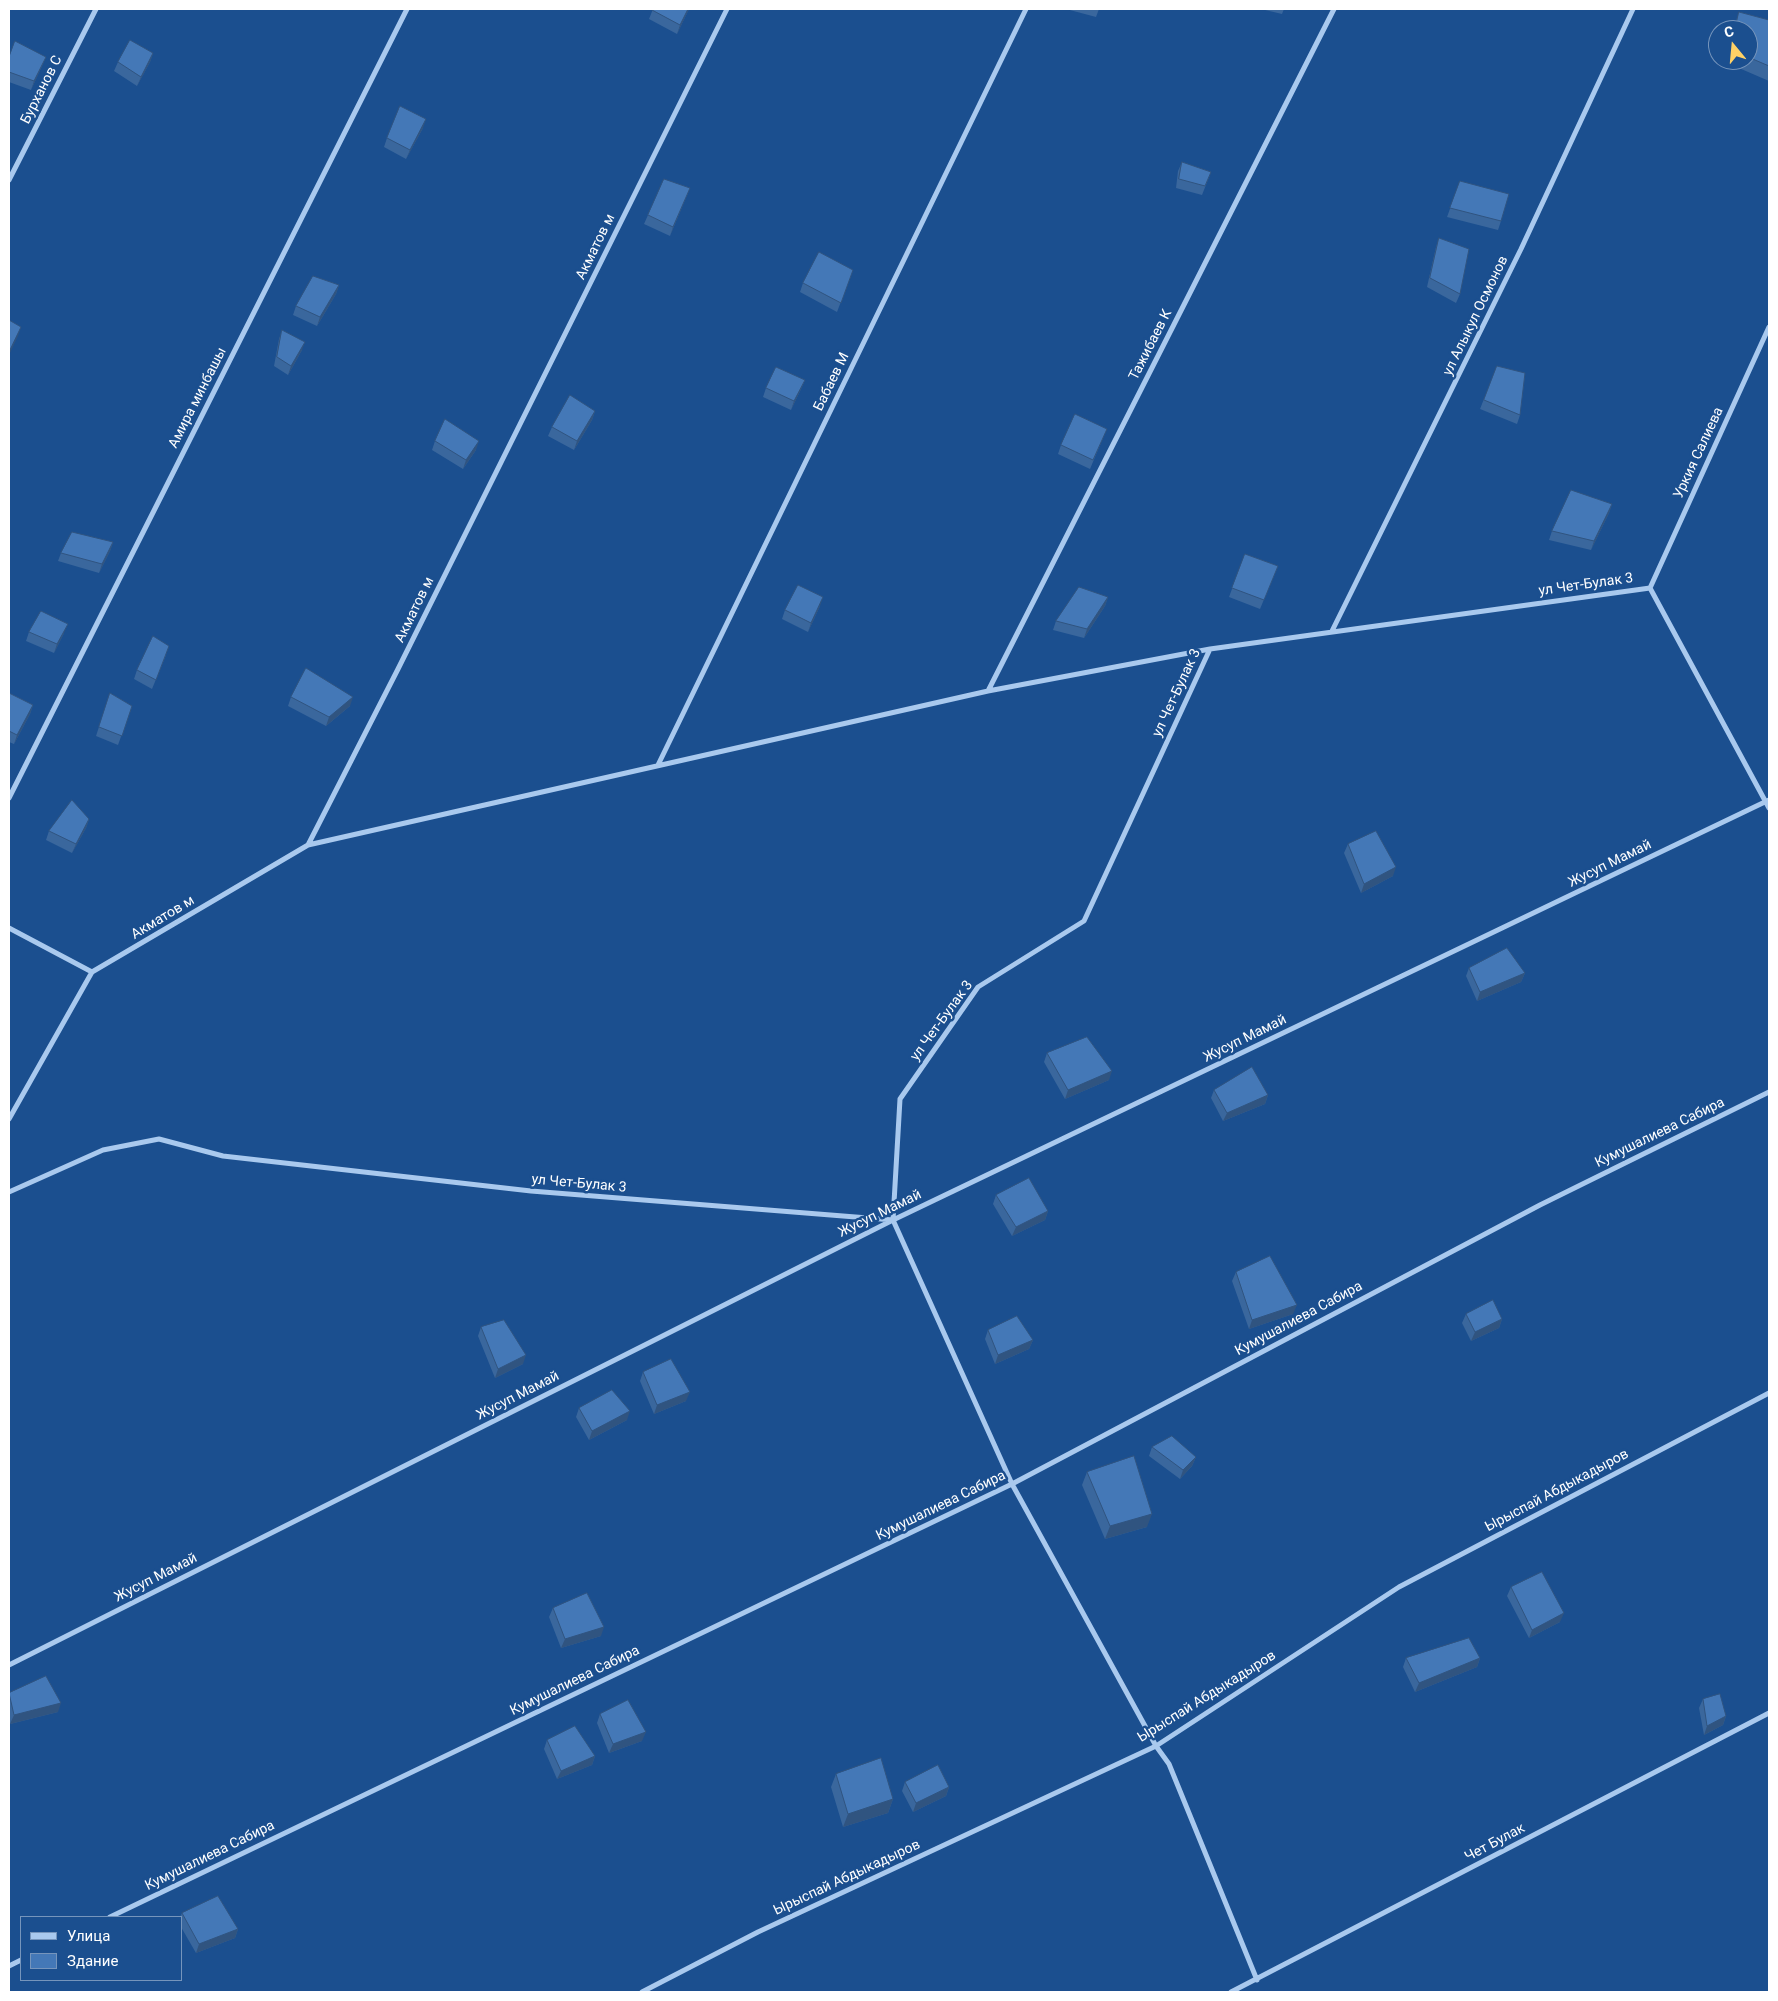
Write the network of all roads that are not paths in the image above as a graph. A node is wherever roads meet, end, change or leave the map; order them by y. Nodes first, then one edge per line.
1 (96, 9) edge
2 (407, 9) edge
3 (727, 9) edge
4 (1026, 9) edge
5 (1334, 9) edge
6 (1633, 9) edge
7 (9, 180) edge
8 (1769, 327) edge
9 (1650, 588) junction
10 (1332, 631) junction
11 (1210, 648) junction
12 (988, 691) junction
13 (658, 765) junction
14 (9, 798) edge
15 (1768, 801) edge
16 (1769, 808) edge
17 (308, 845) junction
18 (9, 928) edge
19 (92, 972) junction
20 (1769, 1092) edge
21 (9, 1119) edge
22 (9, 1192) edge
23 (893, 1220) junction
24 (1769, 1393) edge
25 (1012, 1484) junction
26 (9, 1665) edge
27 (1769, 1713) edge
28 (1156, 1746) junction
29 (112, 1916) edge
30 (1257, 1980) junction
31 (642, 1992) edge
32 (1231, 1992) edge

1 - 7 street, Бурханов С
2 - 14 street, Амира минбашы
3 - 17 street, Акматов м
4 - 13 street, Бабаев М
5 - 12 street, Тажибаев К
6 - 10 street, ул Алыкул Осмонов
8 - 9 street, Уркия Салиева
9 - 10 street, ул Чет-Булак 3
9 - 15 street, ул Чет-Булак 3
10 - 11 street, ул Чет-Булак 3
11 - 12 street
11 - 23 street, ул Чет-Булак 3
12 - 13 street
13 - 17 street
15 - 16 street, ул Чет-Булак 3
15 - 23 street, Жусуп Мамай
17 - 19 street, Акматов м
18 - 19 street
19 - 21 street
20 - 25 street, Кумушалиева Сабира
22 - 23 street, ул Чет-Булак 3
23 - 25 street
23 - 26 street, Жусуп Мамай
24 - 28 street, Ырыспай Абдыкадыров
25 - 28 street
25 - 29 street, Кумушалиева Сабира
27 - 30 street, Чет Булак
28 - 30 street
28 - 31 street, Ырыспай Абдыкадыров
30 - 32 street, Чет Булак

